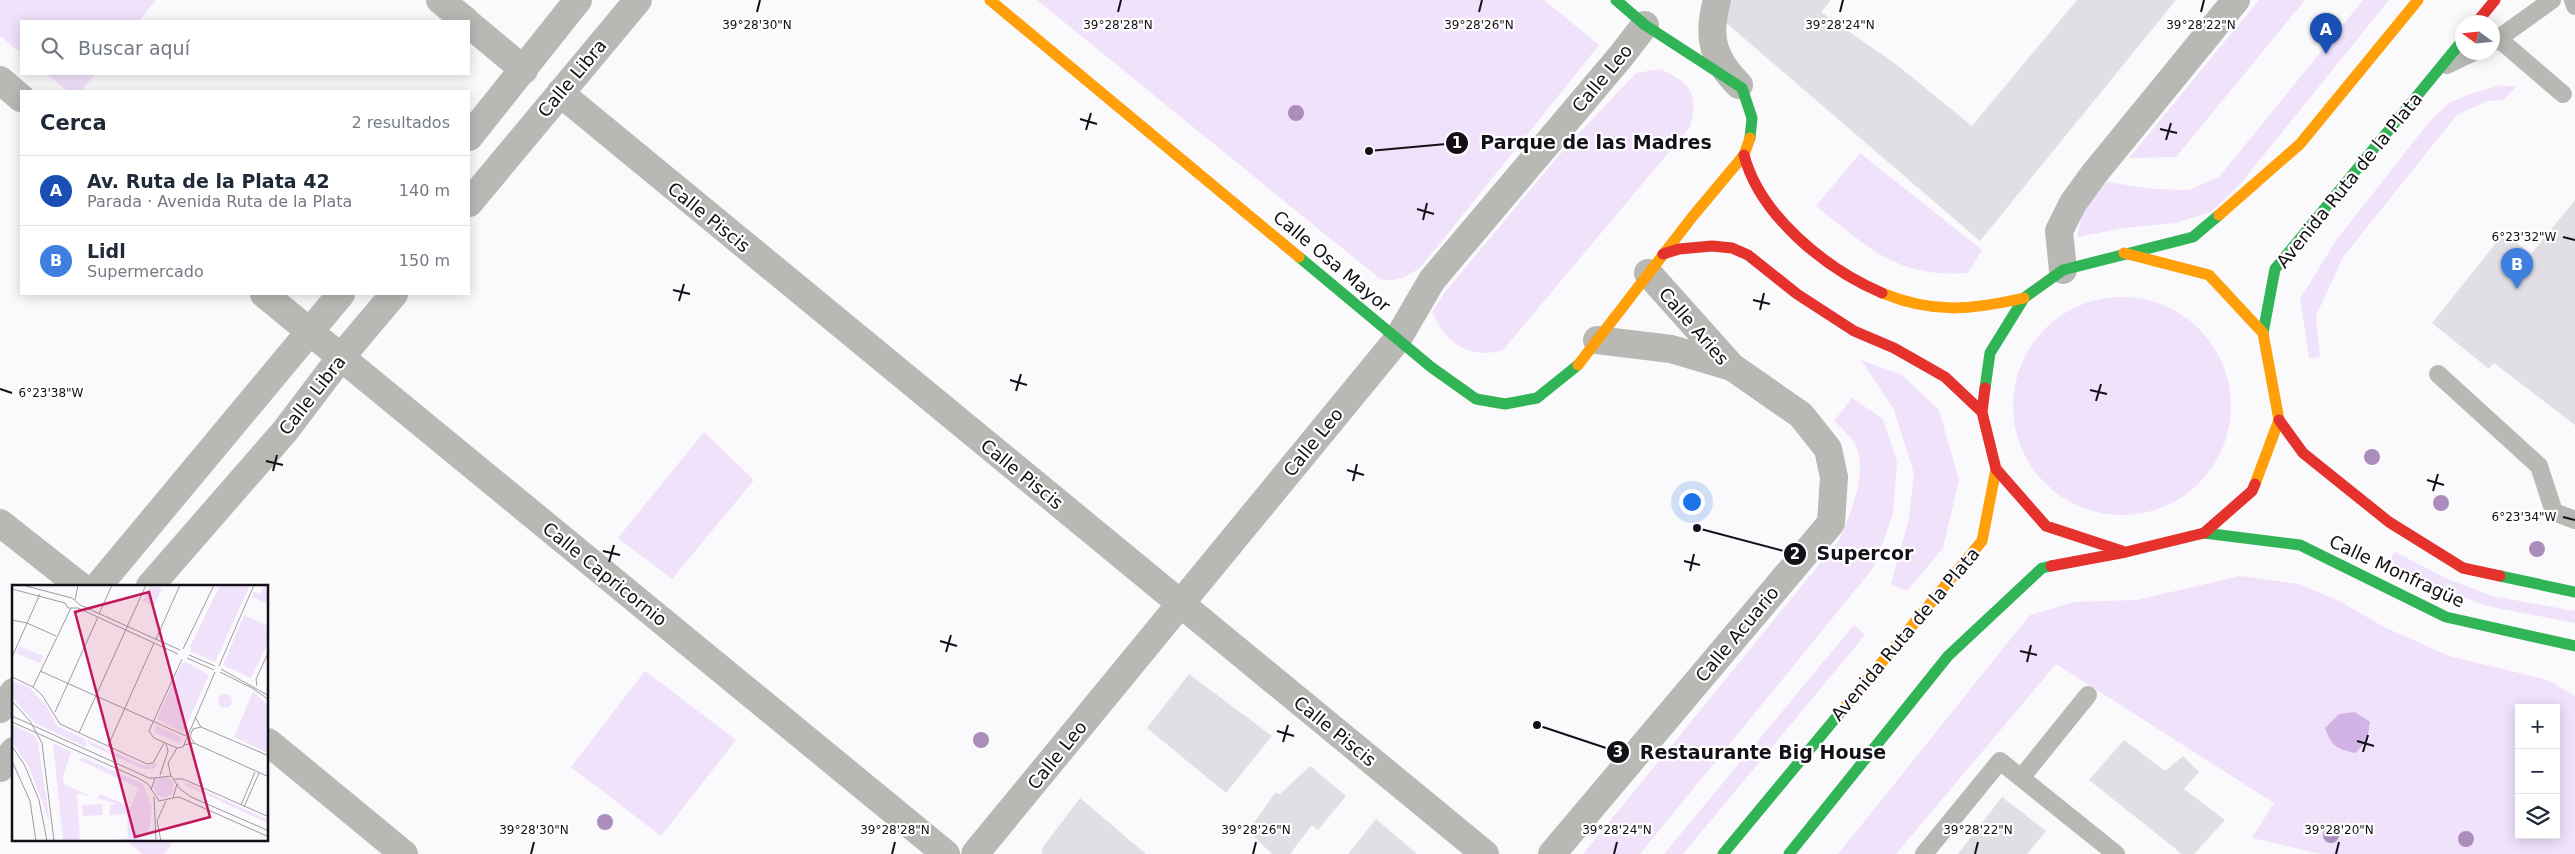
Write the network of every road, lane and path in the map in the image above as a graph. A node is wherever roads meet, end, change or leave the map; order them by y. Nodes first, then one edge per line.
1 (440, 0) edge
2 (578, 0) edge
3 (638, 0) edge
4 (990, 0) edge
5 (1616, 0) edge
6 (1717, 0) edge
7 (2236, 0) edge
8 (2418, 0) edge
9 (2495, 0) edge
10 (2552, 0) edge
11 (2572, 0) edge
12 (2575, 6) edge
13 (2483, 15) edge
14 (465, 20) edge
15 (470, 25) edge
16 (1645, 25) junction
17 (2500, 39) edge
18 (2500, 45) edge
19 (2455, 50) edge
20 (2458, 60) edge
21 (2440, 69) junction
22 (524, 70) junction
23 (0, 80) edge
24 (1742, 88) junction
25 (560, 93) junction
26 (2563, 94) dead end
27 (20, 97) edge
28 (470, 136) edge
29 (1744, 155) junction
30 (470, 202) edge
31 (2124, 253) junction
32 (1655, 264) junction
33 (2062, 270) junction
34 (265, 295) edge
35 (339, 295) edge
36 (393, 295) edge
37 (2024, 298) junction
38 (310, 331) junction
39 (2263, 333) junction
40 (1396, 340) junction
41 (1597, 340) junction
42 (341, 357) junction
43 (1732, 367) junction
44 (2438, 374) dead end
45 (1982, 412) junction
46 (2279, 420) junction
47 (1996, 468) junction
48 (2575, 520) edge
49 (0, 523) edge
50 (2204, 533) junction
51 (2126, 552) junction
52 (79, 585) edge
53 (99, 585) edge
54 (151, 585) edge
55 (2575, 592) edge
56 (1180, 605) junction
57 (2575, 646) edge
58 (12, 694) edge
59 (2088, 695) dead end
60 (0, 709) edge
61 (269, 743) edge
62 (12, 753) edge
63 (0, 768) edge
64 (2021, 778) junction
65 (404, 854) edge
66 (946, 854) edge
67 (975, 854) edge
68 (1485, 854) edge
69 (1552, 854) edge
70 (1723, 854) edge
71 (1789, 854) edge
72 (1924, 854) edge
73 (2116, 854) edge

1 - 14 street
2 - 22 street
3 - 25 street, Calle Libra
4 - 40 main road, Calle Osa Mayor
5 - 16 main road
6 - 24 street
7 - 33 street
8 - 31 main road
9 - 13 main road
10 - 17 lane
11 - 12 lane
15 - 22 street
16 - 24 main road
16 - 40 street, Calle Leo
18 - 26 lane
19 - 21 main road, Avenida Ruta de la Plata
20 - 21 lane
21 - 39 main road, Avenida Ruta de la Plata
22 - 28 street
23 - 27 street
24 - 29 main road
25 - 30 street, Calle Libra
25 - 56 street, Calle Piscis
29 - 32 main road, Calle Osa Mayor
29 - 37 main road
31 - 33 main road
31 - 39 main road
32 - 41 main road, Calle Osa Mayor
32 - 43 street, Calle Aries
32 - 45 main road
33 - 37 main road
34 - 38 street, Calle Capricornio
35 - 38 street
36 - 42 street, Calle Libra
37 - 45 main road
38 - 42 street, Calle Capricornio
38 - 53 street
39 - 46 main road
40 - 41 main road, Calle Osa Mayor
40 - 56 street, Calle Leo
41 - 43 street, Calle Aries
42 - 54 street, Calle Libra
42 - 66 street, Calle Capricornio
43 - 69 street, Calle Acuario
44 - 48 lane
45 - 47 main road
46 - 50 main road
46 - 55 main road, Calle Monfragüe
47 - 51 main road
47 - 70 main road, Avenida Ruta de la Plata
49 - 52 street
50 - 51 main road
50 - 57 main road, Calle Monfragüe
51 - 71 main road
56 - 67 street, Calle Leo
56 - 68 street, Calle Piscis
58 - 60 street
59 - 64 lane
61 - 65 street
62 - 63 street
64 - 72 lane
64 - 73 lane

